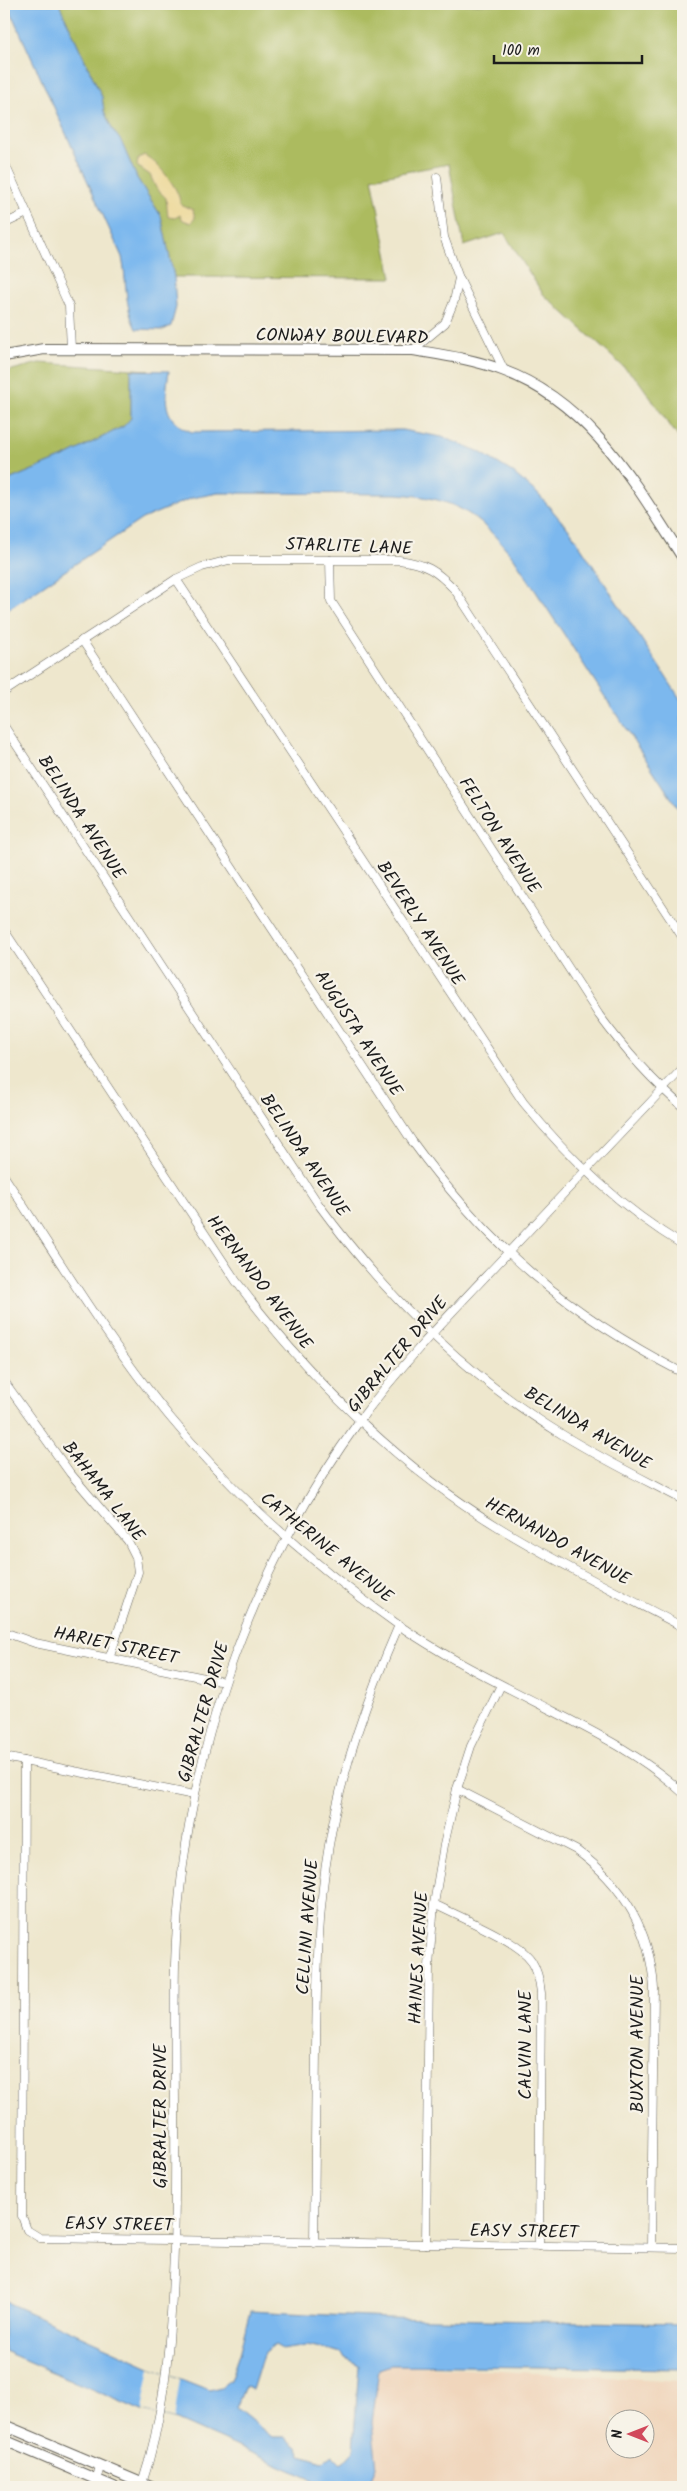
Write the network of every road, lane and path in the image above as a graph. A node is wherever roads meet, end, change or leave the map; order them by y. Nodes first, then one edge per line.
1 (4, 162) edge
2 (437, 177) dead end
3 (27, 213) junction
4 (4, 224) edge
5 (459, 278) junction
6 (71, 349) junction
7 (413, 350) junction
8 (4, 356) edge
9 (504, 370) junction
10 (683, 558) edge
11 (330, 560) junction
12 (176, 579) junction
13 (82, 640) junction
14 (4, 692) edge
15 (4, 726) edge
16 (4, 930) edge
17 (683, 938) edge
18 (683, 1068) edge
19 (662, 1090) junction
20 (683, 1107) edge
21 (585, 1172) junction
22 (4, 1176) edge
23 (683, 1245) edge
24 (507, 1253) junction
25 (431, 1334) junction
26 (683, 1373) edge
27 (4, 1380) edge
28 (359, 1422) junction
29 (683, 1500) edge
30 (287, 1538) junction
31 (399, 1625) junction
32 (683, 1627) edge
33 (4, 1632) edge
34 (108, 1659) junction
35 (224, 1682) junction
36 (502, 1685) junction
37 (4, 1757) edge
38 (24, 1761) junction
39 (457, 1789) junction
40 (683, 1794) edge
41 (194, 1795) junction
42 (434, 1904) junction
43 (175, 2240) junction
44 (314, 2242) junction
45 (426, 2244) junction
46 (539, 2246) junction
47 (651, 2248) junction
48 (683, 2248) edge
49 (4, 2425) edge
50 (4, 2440) edge
51 (100, 2467) junction
52 (95, 2484) edge
53 (145, 2486) edge
54 (114, 2487) edge

1 - 3 street
2 - 5 street
3 - 4 street
3 - 6 street
5 - 7 street
5 - 9 street
6 - 7 street, CONWAY BOULEVARD
6 - 8 street, CONWAY BOULEVARD
7 - 9 street, CONWAY BOULEVARD
9 - 10 street, CONWAY BOULEVARD
11 - 12 street, STARLITE LANE
11 - 17 street, STARLITE LANE
11 - 19 street, FELTON AVENUE
12 - 13 street, STARLITE LANE
12 - 21 street, BEVERLY AVENUE
13 - 14 street, STARLITE LANE
13 - 24 street, AUGUSTA AVENUE
15 - 25 street, BELINDA AVENUE
16 - 28 street, HERNANDO AVENUE
18 - 19 street, GIBRALTER DRIVE
19 - 20 street, FELTON AVENUE
19 - 21 street, GIBRALTER DRIVE
21 - 23 street, BEVERLY AVENUE
21 - 24 street, GIBRALTER DRIVE
22 - 30 street, CATHERINE AVENUE
24 - 25 street, GIBRALTER DRIVE
24 - 26 street, AUGUSTA AVENUE
25 - 28 street, GIBRALTER DRIVE
25 - 29 street, BELINDA AVENUE
27 - 34 street, BAHAMA LANE
28 - 30 street, GIBRALTER DRIVE
28 - 32 street, HERNANDO AVENUE
30 - 31 street, CATHERINE AVENUE
30 - 35 street, GIBRALTER DRIVE
31 - 36 street, CATHERINE AVENUE
31 - 44 street, CELLINI AVENUE
33 - 34 street, HARIET STREET
34 - 35 street, HARIET STREET
35 - 41 street, GIBRALTER DRIVE
36 - 39 street, HAINES AVENUE
36 - 40 street, CATHERINE AVENUE
37 - 38 street
38 - 41 street
38 - 43 street, EASY STREET
39 - 42 street, HAINES AVENUE
39 - 47 street, BUXTON AVENUE
41 - 43 street, GIBRALTER DRIVE
42 - 45 street, HAINES AVENUE
42 - 46 street, CALVIN LANE
43 - 44 street, EASY STREET
43 - 53 street, GIBRALTER DRIVE
44 - 45 street, EASY STREET
45 - 46 street, EASY STREET
46 - 47 street, EASY STREET
47 - 48 street, EASY STREET
49 - 51 street
50 - 52 street
51 - 52 street
51 - 53 street
52 - 54 street

